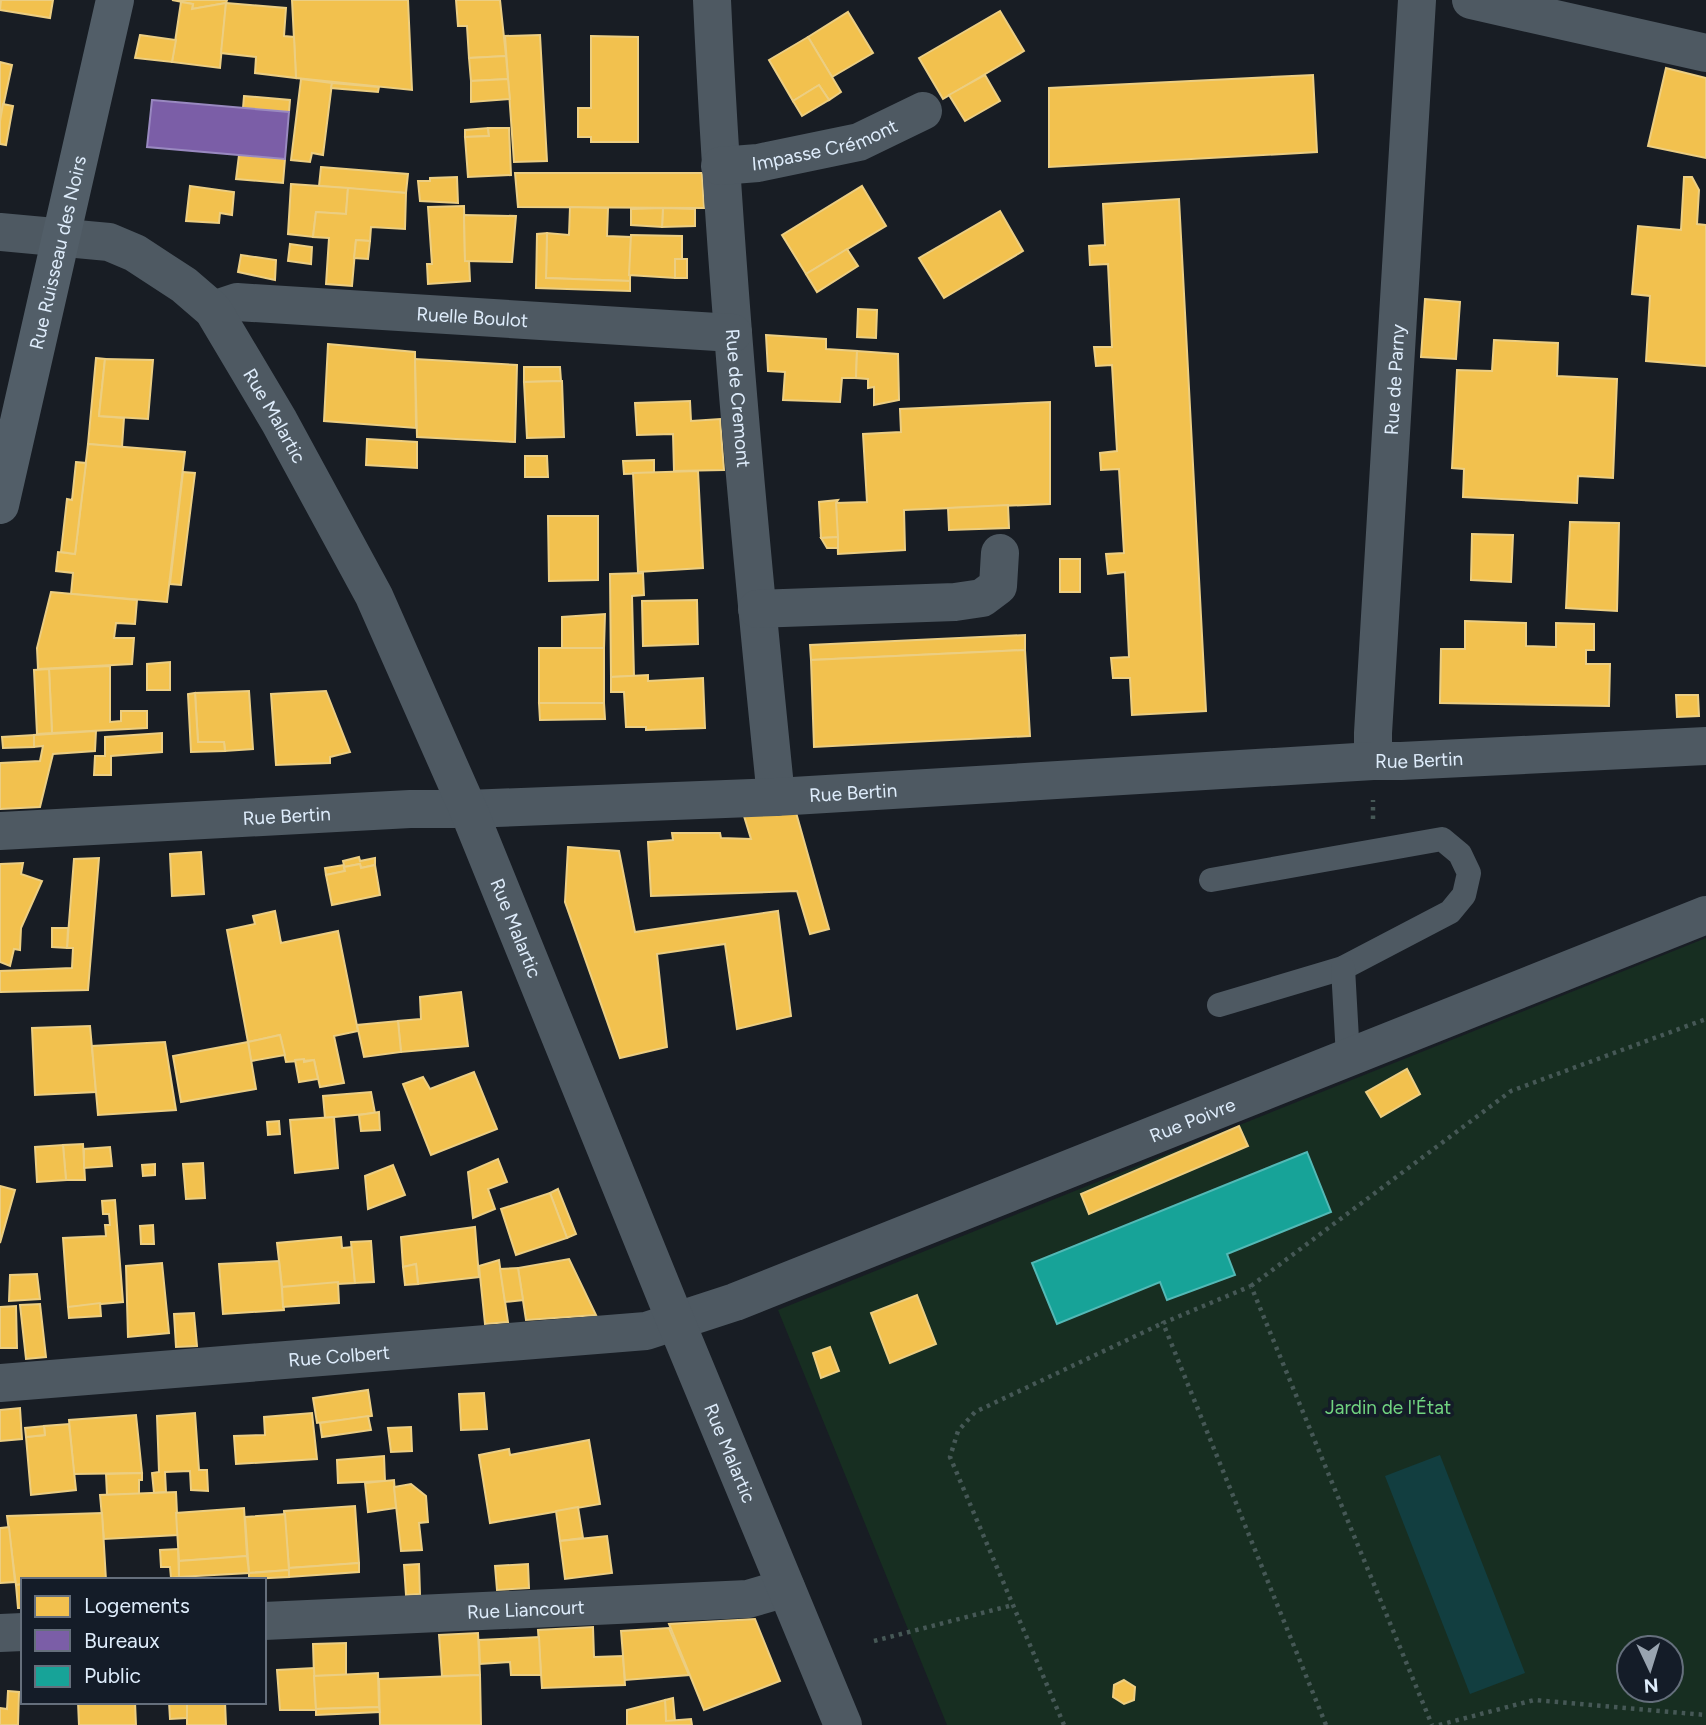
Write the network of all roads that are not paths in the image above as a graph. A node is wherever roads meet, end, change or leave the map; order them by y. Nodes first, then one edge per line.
1 (115, 0) edge
2 (712, 0) edge
3 (1417, 0) edge
4 (1471, 0) edge
5 (1706, 53) edge
6 (923, 111) dead end
7 (720, 166) junction
8 (0, 232) edge
9 (62, 236) junction
10 (213, 310) junction
11 (733, 334) junction
12 (0, 505) edge
13 (1000, 553) dead end
14 (757, 609) junction
15 (1706, 746) edge
16 (1373, 761) junction
17 (776, 797) junction
18 (468, 809) junction
19 (0, 831) edge
20 (1211, 880) dead end
21 (1706, 915) edge
22 (1343, 968) junction
23 (1219, 1005) dead end
24 (1348, 1057) junction
25 (676, 1322) junction
26 (0, 1383) edge
27 (786, 1588) junction
28 (266, 1621) edge
29 (21, 1632) edge
30 (0, 1633) edge
31 (843, 1725) edge

1 - 9 main road, Rue Ruisseau des Noirs
2 - 7 street, Rue de Cremont
3 - 16 street, Rue de Parny
4 - 5 street
6 - 7 street, Impasse Crémont
7 - 11 street, Rue de Cremont
8 - 9 street, Rue Malartic
9 - 10 street, Rue Malartic
9 - 12 main road, Rue Ruisseau des Noirs
10 - 11 street, Ruelle Boulot
10 - 18 street, Rue Malartic
11 - 14 street, Rue de Cremont
13 - 14 street
14 - 17 street, Rue de Cremont
15 - 16 street, Rue Bertin
16 - 17 street, Rue Bertin
17 - 18 street, Rue Bertin
18 - 19 street, Rue Bertin
18 - 25 street, Rue Malartic
20 - 22 lane
21 - 24 street, Rue Poivre
22 - 23 lane
22 - 24 lane
24 - 25 street, Rue Poivre
25 - 26 street, Rue Colbert
25 - 27 street, Rue Malartic
27 - 28 street, Rue Liancourt
27 - 31 street, Rue Malartic
29 - 30 street

